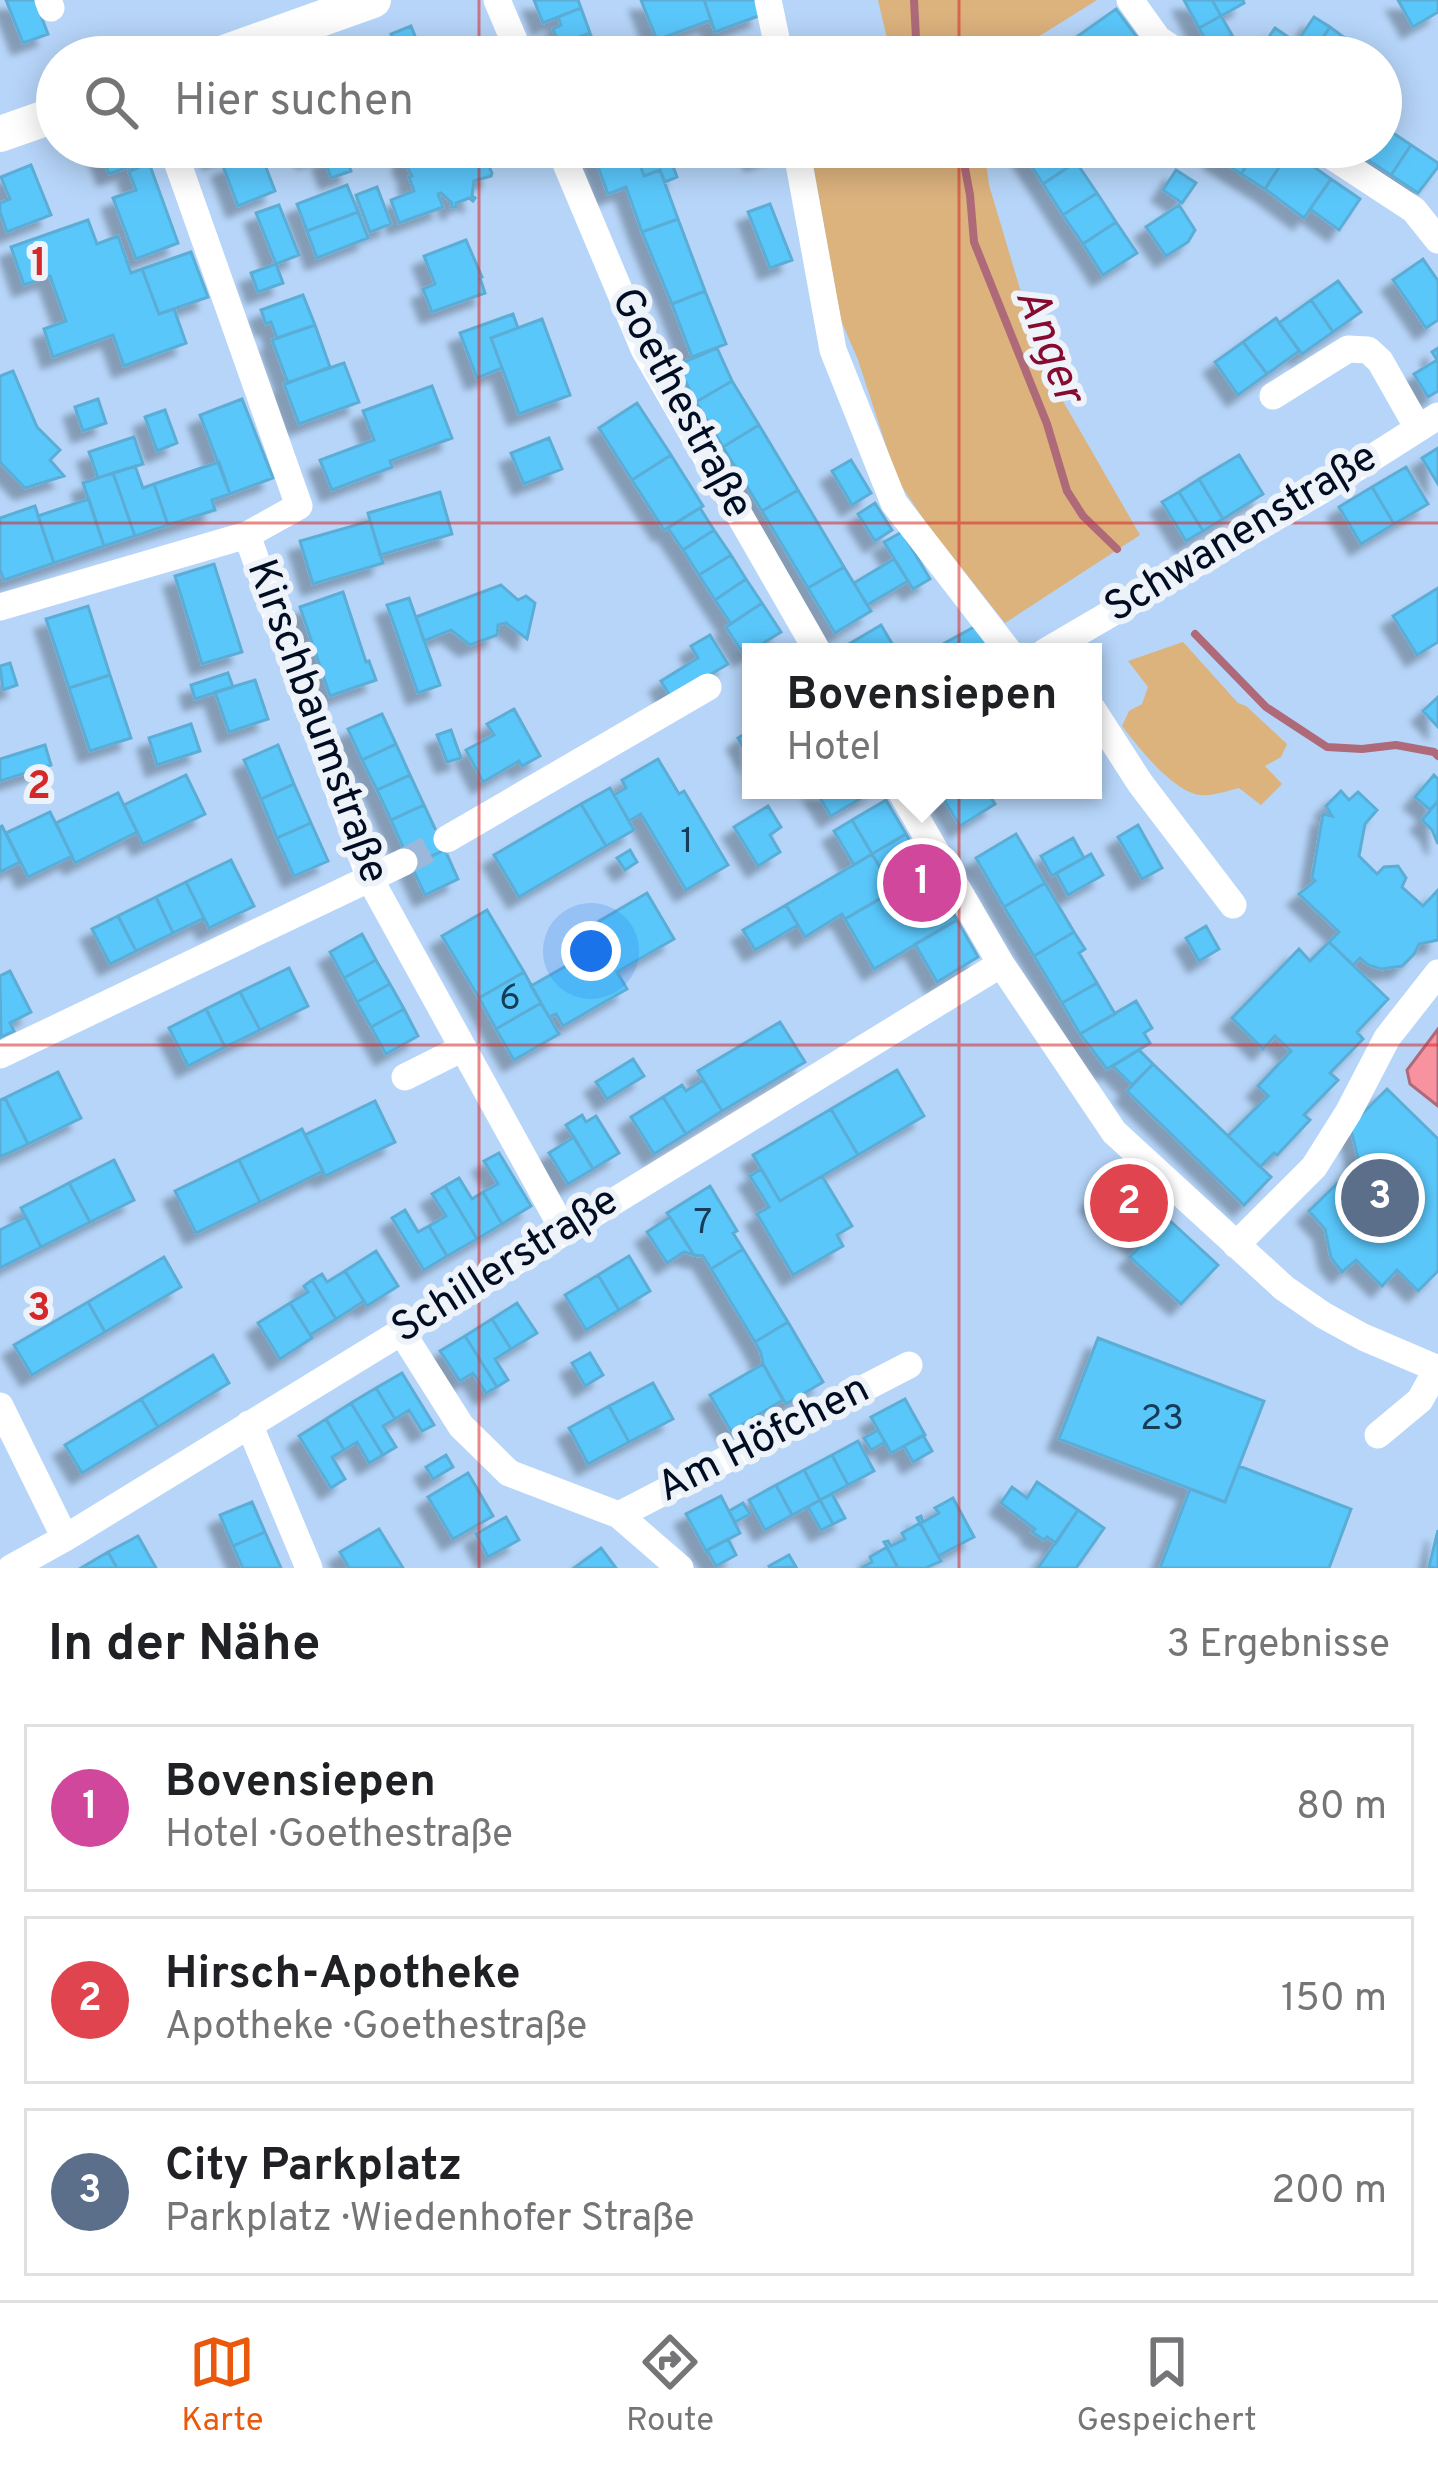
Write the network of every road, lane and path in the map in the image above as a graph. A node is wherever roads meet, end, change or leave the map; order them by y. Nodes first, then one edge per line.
1 (373, 0) edge
2 (497, 0) edge
3 (767, 0) edge
4 (1130, 0) edge
5 (272, 36) edge
6 (512, 36) edge
7 (775, 36) edge
8 (1156, 36) edge
9 (36, 121) edge
10 (0, 134) edge
11 (179, 168) edge
12 (568, 168) edge
13 (800, 168) edge
14 (1350, 168) edge
15 (1438, 240) edge
16 (1273, 396) dead end
17 (1430, 421) edge
18 (247, 535) junction
19 (0, 607) edge
20 (813, 643) edge
21 (1002, 643) edge
22 (1063, 643) edge
23 (708, 687) dead end
24 (1102, 724) edge
25 (905, 799) edge
26 (447, 839) tunnel mouth
27 (404, 862) tunnel mouth
28 (370, 879) junction
29 (1233, 905) dead end
30 (1001, 964) junction
31 (1438, 973) edge
32 (463, 1048) junction
33 (0, 1054) edge
34 (405, 1077) dead end
35 (564, 1231) junction
36 (1236, 1245) junction
37 (400, 1331) junction
38 (909, 1365) dead end
39 (1438, 1369) edge
40 (0, 1406) edge
41 (249, 1424) junction
42 (1378, 1435) dead end
43 (619, 1515) junction
44 (64, 1538) junction
45 (11, 1568) edge
46 (309, 1568) edge
47 (680, 1568) edge

1 - 5 main road
2 - 6 street
3 - 7 street
4 - 8 street
9 - 10 main road
11 - 18 street, Kirschbaumstraße
12 - 20 street, Goethestraße
13 - 21 street
14 - 15 street
16 - 17 street
17 - 22 street, Schwanenstraße
18 - 19 street
18 - 28 street, Kirschbaumstraße
23 - 26 street
24 - 29 street
25 - 30 street
27 - 28 street
28 - 32 street, Kirschbaumstraße
28 - 33 street
30 - 35 street, Schillerstraße
30 - 36 street
31 - 36 street
32 - 34 street
32 - 35 street, Kirschbaumstraße
35 - 37 street, Schillerstraße
36 - 39 street
37 - 41 street, Schillerstraße
37 - 43 street, Am Höfchen
38 - 43 street, Am Höfchen
39 - 42 street
40 - 44 street
41 - 44 street, Schillerstraße
41 - 46 street
43 - 47 street, Am Höfchen
44 - 45 street, Schillerstraße

